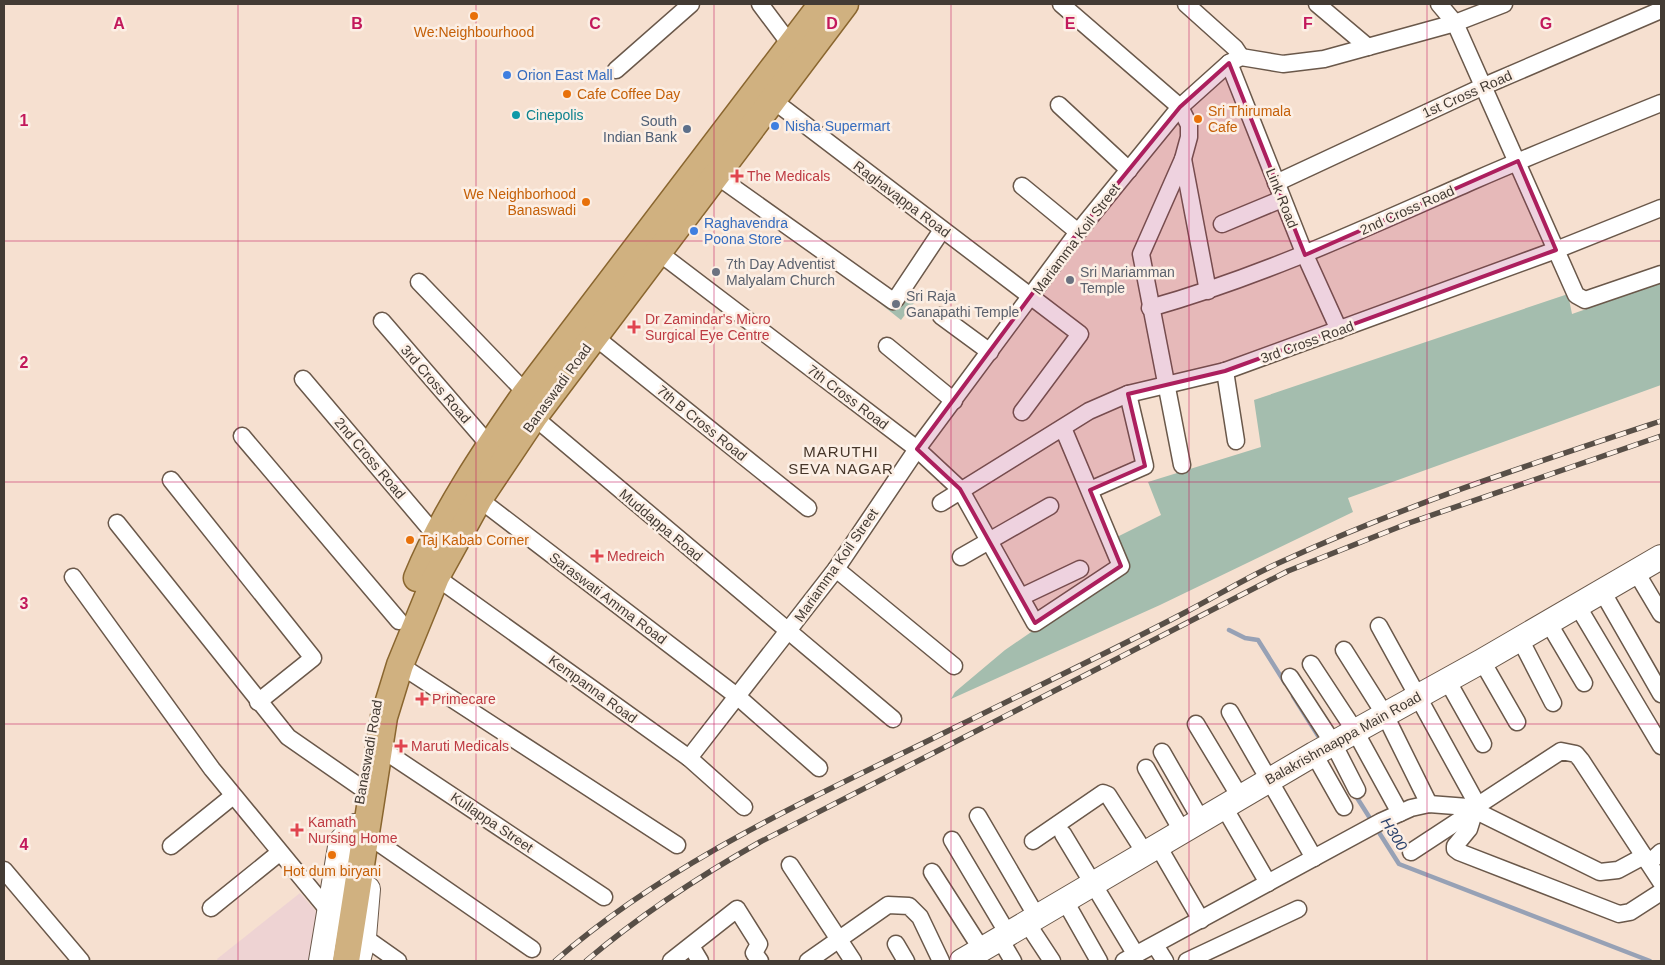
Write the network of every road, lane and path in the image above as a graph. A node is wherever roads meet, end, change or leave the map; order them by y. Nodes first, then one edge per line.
1 (691, 4) edge
2 (760, 4) edge
3 (822, 4) edge
4 (846, 4) edge
5 (1060, 4) edge
6 (1186, 4) edge
7 (1317, 4) edge
8 (1439, 4) edge
9 (1504, 4) edge
10 (1661, 10) edge
11 (1455, 23) junction
12 (1368, 47) junction
13 (797, 52) junction
14 (1235, 60) junction
15 (616, 70) dead end
16 (1484, 86) junction
17 (774, 101) junction
18 (1661, 103) edge
19 (1059, 106) dead end
20 (1180, 107) junction
21 (1183, 159) junction
22 (1518, 161) junction
23 (1129, 170) junction
24 (717, 176) junction
25 (1276, 183) junction
26 (1022, 186) dead end
27 (1282, 199) junction
28 (1661, 208) edge
29 (1222, 224) dead end
30 (942, 230) junction
31 (1078, 232) junction
32 (1556, 250) junction
33 (658, 252) junction
34 (1305, 255) junction
35 (1661, 274) edge
36 (419, 282) dead end
37 (1208, 291) junction
38 (1031, 297) junction
39 (1150, 308) junction
40 (942, 316) dead end
41 (382, 321) dead end
42 (1339, 330) junction
43 (595, 336) junction
44 (887, 346) dead end
45 (990, 352) junction
46 (1225, 371) junction
47 (303, 379) dead end
48 (1166, 386) junction
49 (526, 393) junction
50 (1128, 394) junction
51 (954, 401) junction
52 (1022, 412) dead end
53 (534, 417) junction
54 (1063, 428) junction
55 (242, 436) dead end
56 (1236, 441) dead end
57 (490, 446) junction
58 (917, 449) junction
59 (1182, 466) dead end
60 (171, 480) dead end
61 (960, 489) junction
62 (1090, 490) junction
63 (479, 499) junction
64 (941, 502) dead end
65 (1050, 506) dead end
66 (808, 508) dead end
67 (117, 523) dead end
68 (437, 537) junction
69 (990, 539) junction
70 (961, 557) dead end
71 (1661, 557) edge
72 (1080, 569) dead end
73 (836, 570) junction
74 (1636, 572) junction
75 (73, 577) dead end
76 (436, 577) junction
77 (1602, 591) junction
78 (1021, 597) junction
79 (1577, 605) junction
80 (1661, 614) edge
81 (399, 621) junction
82 (1548, 622) junction
83 (1379, 626) dead end
84 (788, 632) junction
85 (1520, 639) junction
86 (1344, 650) dead end
87 (1482, 661) junction
88 (400, 664) junction
89 (1311, 664) dead end
90 (954, 666) dead end
91 (1290, 677) dead end
92 (1448, 680) junction
93 (1584, 683) dead end
94 (1659, 687) edge
95 (1419, 695) junction
96 (738, 697) junction
97 (258, 702) junction
98 (1553, 703) dead end
99 (1230, 712) dead end
100 (1385, 715) junction
101 (893, 719) dead end
102 (1517, 722) dead end
103 (1196, 724) dead end
104 (1354, 731) junction
105 (1483, 744) dead end
106 (1661, 746) edge
107 (380, 748) junction
108 (1324, 748) junction
109 (1162, 752) dead end
110 (689, 758) junction
111 (819, 768) dead end
112 (1146, 768) dead end
113 (1269, 780) junction
114 (360, 787) junction
115 (1357, 790) dead end
116 (233, 796) junction
117 (1232, 802) junction
118 (1429, 804) junction
119 (1344, 806) dead end
120 (744, 807) dead end
121 (1473, 807) junction
122 (1400, 813) junction
123 (978, 816) dead end
124 (1192, 826) junction
125 (365, 829) junction
126 (1063, 834) dead end
127 (952, 840) dead end
128 (1033, 841) dead end
129 (677, 845) dead end
130 (171, 846) dead end
131 (1152, 850) junction
132 (1411, 852) dead end
133 (1661, 852) edge
134 (279, 853) junction
135 (1314, 858) junction
136 (1646, 859) junction
137 (790, 865) dead end
138 (4, 870) edge
139 (932, 872) dead end
140 (1661, 882) edge
141 (1268, 883) junction
142 (1094, 884) junction
143 (1661, 892) edge
144 (604, 897) dead end
145 (1065, 901) junction
146 (211, 908) dead end
147 (1298, 908) dead end
148 (1201, 920) junction
149 (346, 928) junction
150 (1003, 937) edge
151 (839, 940) junction
152 (896, 944) dead end
153 (1154, 945) junction
154 (691, 946) junction
155 (532, 949) dead end
156 (1130, 958) edge
157 (81, 961) edge
158 (321, 961) edge
159 (336, 961) edge
160 (346, 961) edge
161 (358, 961) edge
162 (398, 961) edge
163 (671, 961) edge
164 (700, 961) edge
165 (760, 961) edge
166 (808, 961) edge
167 (853, 961) edge
168 (906, 961) edge
169 (941, 961) edge
170 (1013, 961) edge
171 (1052, 961) edge
172 (1099, 961) edge
173 (1165, 961) edge
174 (1187, 961) edge

1 - 15 street
2 - 13 street
3 - 13 main road, Banaswadi Road
4 - 13 main road, Banaswadi Road
5 - 20 street
6 - 14 street
7 - 12 street
8 - 11 street
9 - 11 street
10 - 16 street, 1st Cross Road
11 - 12 street
11 - 16 street
12 - 14 street
13 - 17 main road, Banaswadi Road
13 - 49 main road, Banaswadi Road
14 - 20 street, Mariamma Koil Street
14 - 25 street, Link Road
16 - 22 street
16 - 25 street, 1st Cross Road
17 - 24 main road, Banaswadi Road
17 - 30 street, Raghavappa Road
18 - 22 street, 2nd Cross Road
19 - 23 street
20 - 21 street
20 - 23 street, Mariamma Koil Street
21 - 37 street
21 - 39 street
22 - 32 street
22 - 34 street, 2nd Cross Road
23 - 31 street, Mariamma Koil Street
24 - 30 street
24 - 33 main road, Banaswadi Road
25 - 27 street, Link Road
26 - 31 street
27 - 29 street
27 - 34 street, Link Road
28 - 32 street, 3rd Cross Road
30 - 38 street, Raghavappa Road
31 - 38 street, Mariamma Koil Street
32 - 35 street
32 - 42 street, 3rd Cross Road
33 - 43 main road, Banaswadi Road
33 - 58 street, 7th Cross Road
34 - 37 street, 2nd Cross Road
34 - 42 street, Link Road
36 - 49 street
37 - 39 street, 2nd Cross Road
38 - 45 street, Mariamma Koil Street
38 - 52 street
39 - 48 street
40 - 45 street
41 - 57 street, 3rd Cross Road
42 - 46 street, 3rd Cross Road
43 - 53 main road, Banaswadi Road
43 - 66 street, 7th B Cross Road
44 - 51 street
45 - 51 street, Mariamma Koil Street
46 - 48 street, 3rd Cross Road
46 - 56 street
47 - 68 street, 2nd Cross Road
48 - 50 street, 3rd Cross Road
48 - 59 street
49 - 57 main road, Banaswadi Road
50 - 54 street, 3rd Cross Road
50 - 62 street
51 - 58 street, Mariamma Koil Street
53 - 63 main road, Banaswadi Road
53 - 84 street, Muddappa Road
54 - 61 street, 3rd Cross Road
54 - 62 street
55 - 81 street
57 - 68 main road, Banaswadi Road
58 - 61 street, 7th Cross Road
58 - 73 street, Mariamma Koil Street
60 - 97 street
61 - 64 street, 3rd Cross Road
61 - 69 street, 7th Cross Road
62 - 78 street, 7th Cross Road
63 - 76 main road, Banaswadi Road
63 - 96 street, Saraswati Amma Road
65 - 69 street
67 - 97 street
68 - 81 main road, Banaswadi Road
69 - 70 street
69 - 78 street, 7th Cross Road
71 - 74 street, Balakrishnaappa Main Road
72 - 78 street
73 - 84 street, Mariamma Koil Street
73 - 90 street
74 - 77 street, Balakrishnaappa Main Road
74 - 80 street
75 - 116 street
76 - 88 main road, Banaswadi Road
76 - 110 street, Kempanna Road
77 - 79 street, Balakrishnaappa Main Road
77 - 94 street
79 - 82 street, Balakrishnaappa Main Road
79 - 106 street
81 - 114 main road, Banaswadi Road
82 - 85 street, Balakrishnaappa Main Road
82 - 93 street
83 - 95 street
84 - 96 street, Mariamma Koil Street
84 - 101 street, Muddappa Road
85 - 87 street, Balakrishnaappa Main Road
85 - 98 street
86 - 100 street
87 - 92 street, Balakrishnaappa Main Road
87 - 102 street
88 - 107 main road, Banaswadi Road
88 - 129 street
89 - 104 street
91 - 108 street
92 - 95 street, Balakrishnaappa Main Road
92 - 105 street
95 - 100 street, Balakrishnaappa Main Road
95 - 121 street
96 - 110 street, Mariamma Koil Street
96 - 111 street, Saraswati Amma Road
97 - 114 street
99 - 113 street
100 - 104 street, Balakrishnaappa Main Road
100 - 118 street
103 - 117 street
104 - 108 street, Balakrishnaappa Main Road
104 - 122 street
107 - 125 main road, Banaswadi Road
107 - 144 street, Kullappa Street
108 - 113 street, Balakrishnaappa Main Road
108 - 115 street
108 - 119 street
109 - 124 street
110 - 120 street, Kempanna Road
112 - 124 street
113 - 117 street, Balakrishnaappa Main Road
113 - 135 street
114 - 125 main road, Banaswadi Road
116 - 130 street
116 - 134 street
117 - 124 street, Balakrishnaappa Main Road
117 - 141 street
118 - 121 street
118 - 122 street
121 - 132 street
121 - 136 street
121 - 136 street
121 - 143 street
122 - 135 street
123 - 150 street
124 - 131 street, Balakrishnaappa Main Road
125 - 149 main road
125 - 155 street
126 - 142 street
127 - 150 street
128 - 131 street
131 - 142 street, Balakrishnaappa Main Road
131 - 148 street
133 - 136 street
134 - 146 street
134 - 149 street
135 - 141 street
136 - 140 street
137 - 151 street
138 - 157 street
139 - 150 street
141 - 148 street
142 - 145 street, Balakrishnaappa Main Road
142 - 156 street
145 - 150 street, Balakrishnaappa Main Road
145 - 172 street
147 - 174 street
148 - 153 street
149 - 158 street
149 - 159 main road
149 - 160 main road
149 - 161 street
149 - 162 street
150 - 170 street
150 - 171 street
151 - 166 street
151 - 167 street
151 - 169 street
152 - 168 street
153 - 156 street
153 - 173 street
154 - 163 street
154 - 164 street
154 - 165 street

